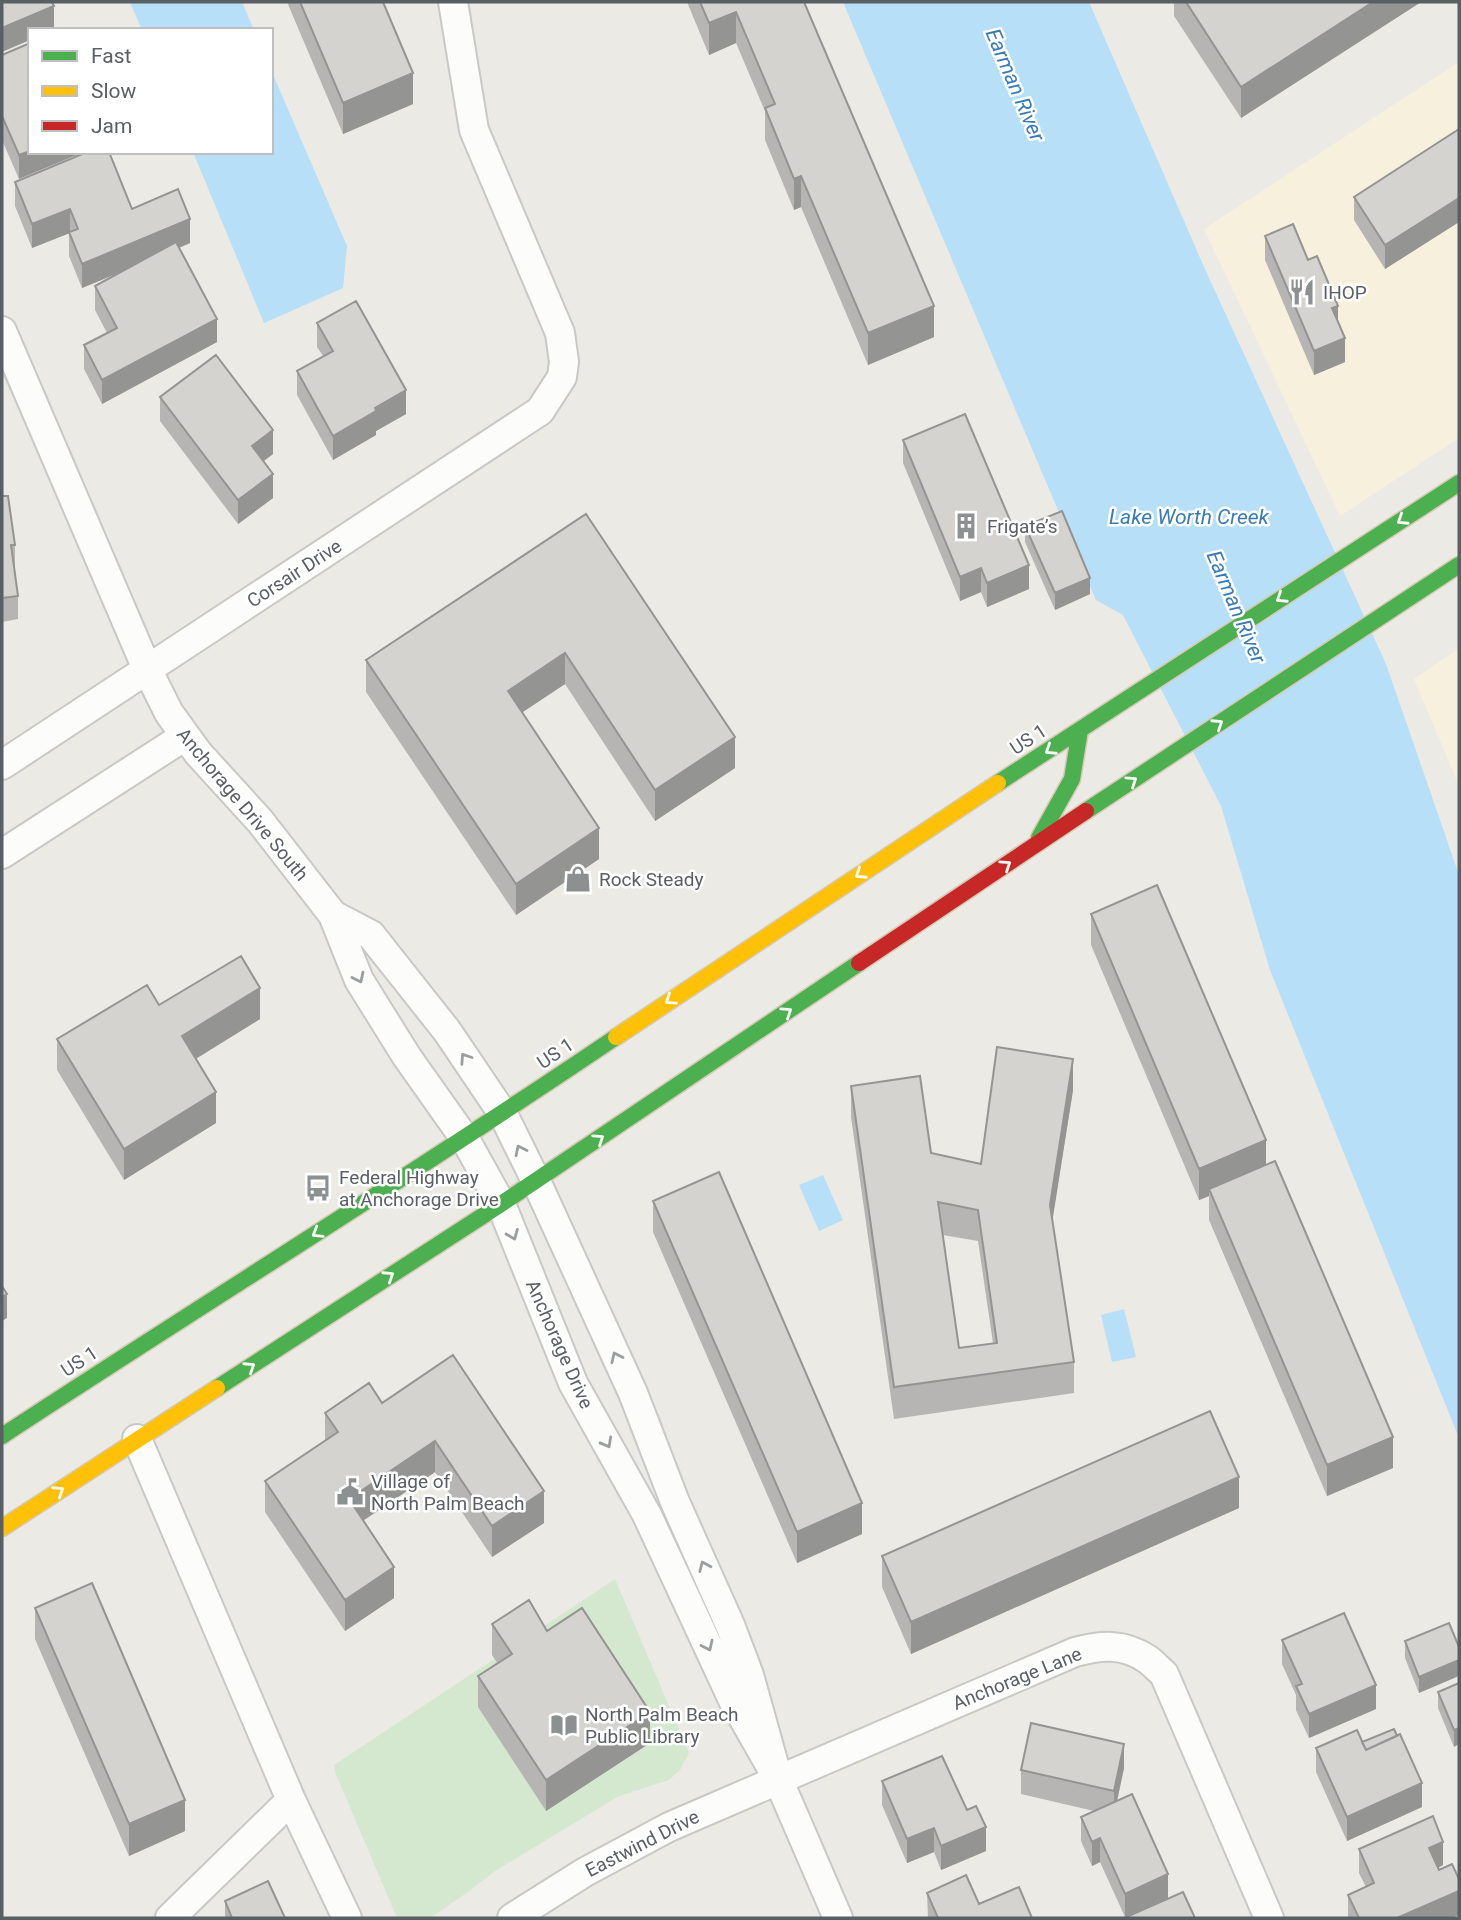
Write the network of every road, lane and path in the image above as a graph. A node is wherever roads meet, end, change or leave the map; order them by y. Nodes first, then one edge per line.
1 (453, 2) edge
2 (2, 331) edge
3 (1459, 483) edge
4 (1459, 565) edge
5 (147, 670) junction
6 (1080, 730) junction
7 (185, 736) junction
8 (2, 765) edge
9 (1034, 846) junction
10 (2, 854) edge
11 (333, 915) junction
12 (503, 1114) junction
13 (465, 1139) junction
14 (536, 1181) junction
15 (501, 1204) junction
16 (2, 1436) edge
17 (137, 1439) junction
18 (2, 1528) edge
19 (778, 1779) junction
20 (291, 1800) junction
21 (170, 1918) edge
22 (346, 1918) edge
23 (512, 1918) edge
24 (838, 1918) edge
25 (1269, 1918) edge

1 - 5 street, Corsair Drive
2 - 5 street, Anchorage Drive South
3 -> 6 main road, US 1 / US 1
9 -> 4 main road
5 - 7 street, Anchorage Drive South
5 - 8 street, Corsair Drive
6 - 9 main road
6 -> 12 main road, US 1 / US 1
7 - 10 street
7 - 11 street, Anchorage Drive South
14 -> 9 main road
12 -> 11 street, Anchorage Drive South
11 -> 13 street, Anchorage Drive
12 - 13 main road, US 1 / US 1
14 -> 12 street, Anchorage Drive
13 - 15 street, Anchorage Drive
13 -> 16 main road, US 1 / US 1
14 - 15 main road
19 -> 14 street, Anchorage Drive
17 -> 15 main road
15 -> 19 street, Anchorage Drive
18 -> 17 main road
17 - 20 street
19 - 23 street, Eastwind Drive
19 - 24 street, Anchorage Drive
19 - 25 street, Anchorage Lane
20 - 21 street
20 - 22 street

